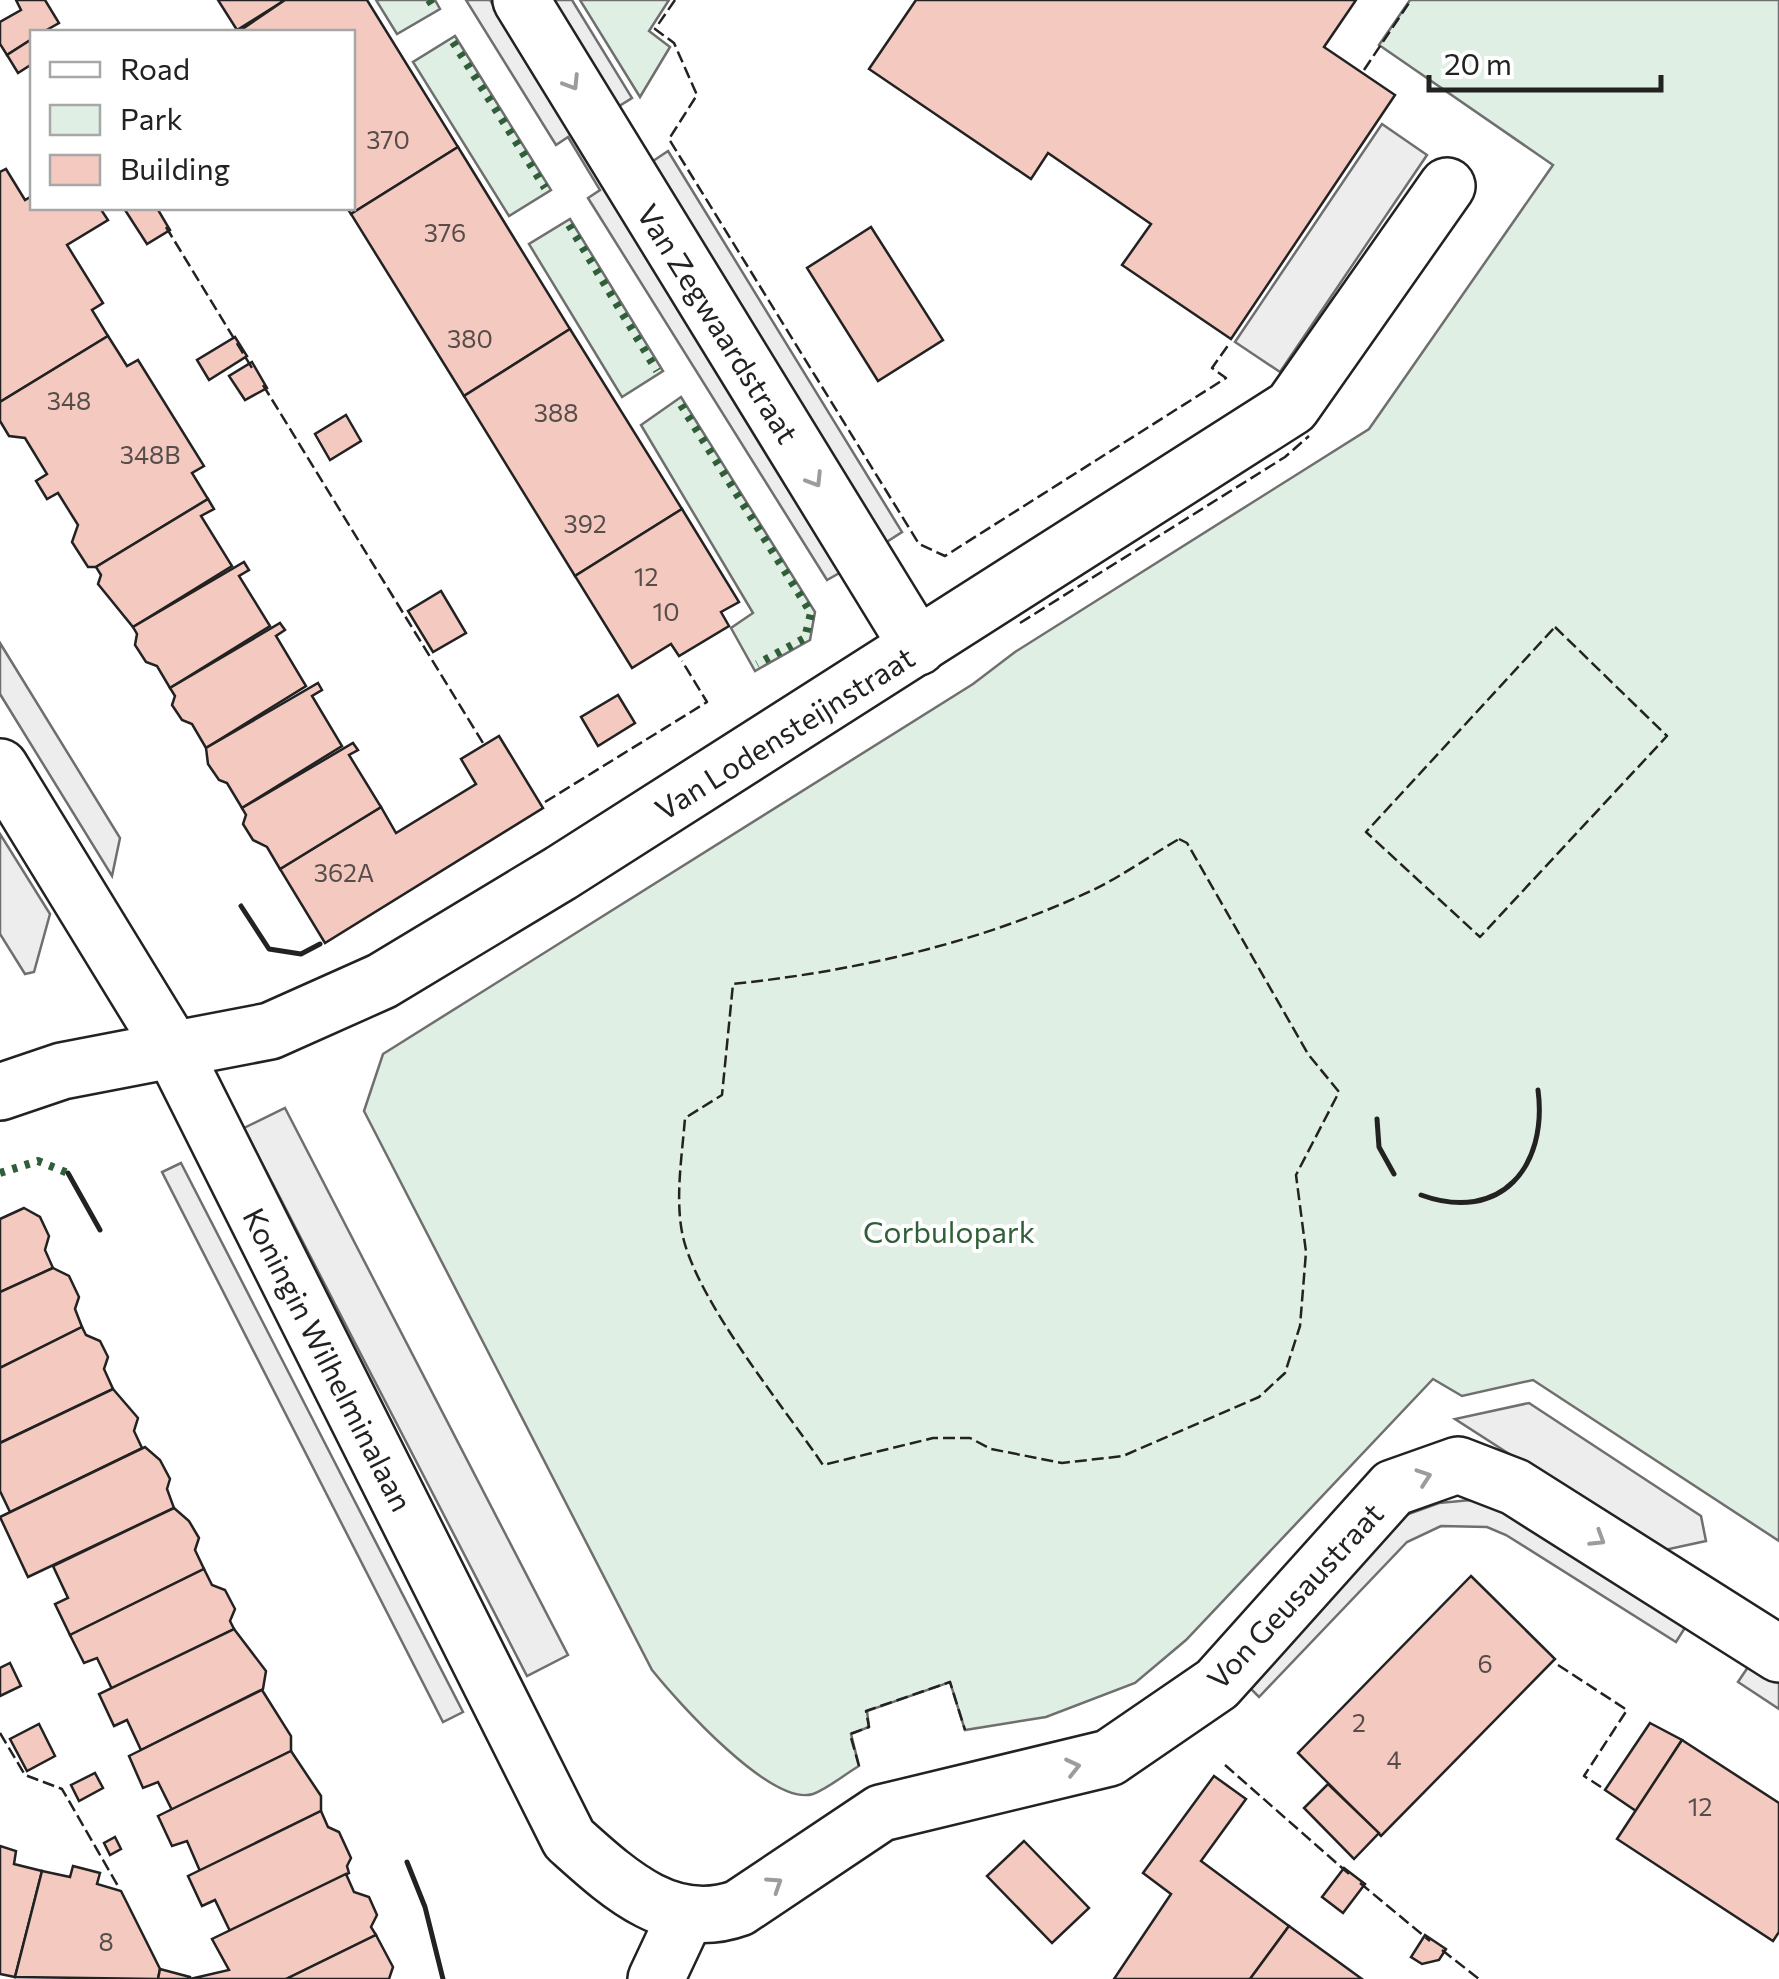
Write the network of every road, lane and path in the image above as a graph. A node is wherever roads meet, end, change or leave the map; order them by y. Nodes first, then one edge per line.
1 (521, 0) edge
2 (1447, 186) dead end
3 (918, 647) junction
4 (0, 767) edge
5 (172, 1048) junction
6 (0, 1092) edge
7 (1779, 1654) edge
8 (686, 1915) junction
9 (656, 1979) edge
10 (697, 1979) edge

1 -> 3 street, Van Zegwaardstraat
2 - 3 street, Van Lodensteijnstraat
3 - 5 street, Van Lodensteijnstraat
4 - 5 street, Koningin Wilhelminalaan
5 - 6 street, Van Lodensteijnstraat
5 - 8 street, Koningin Wilhelminalaan
8 -> 7 street, Von Geusaustraat
8 - 9 street
8 - 10 street

